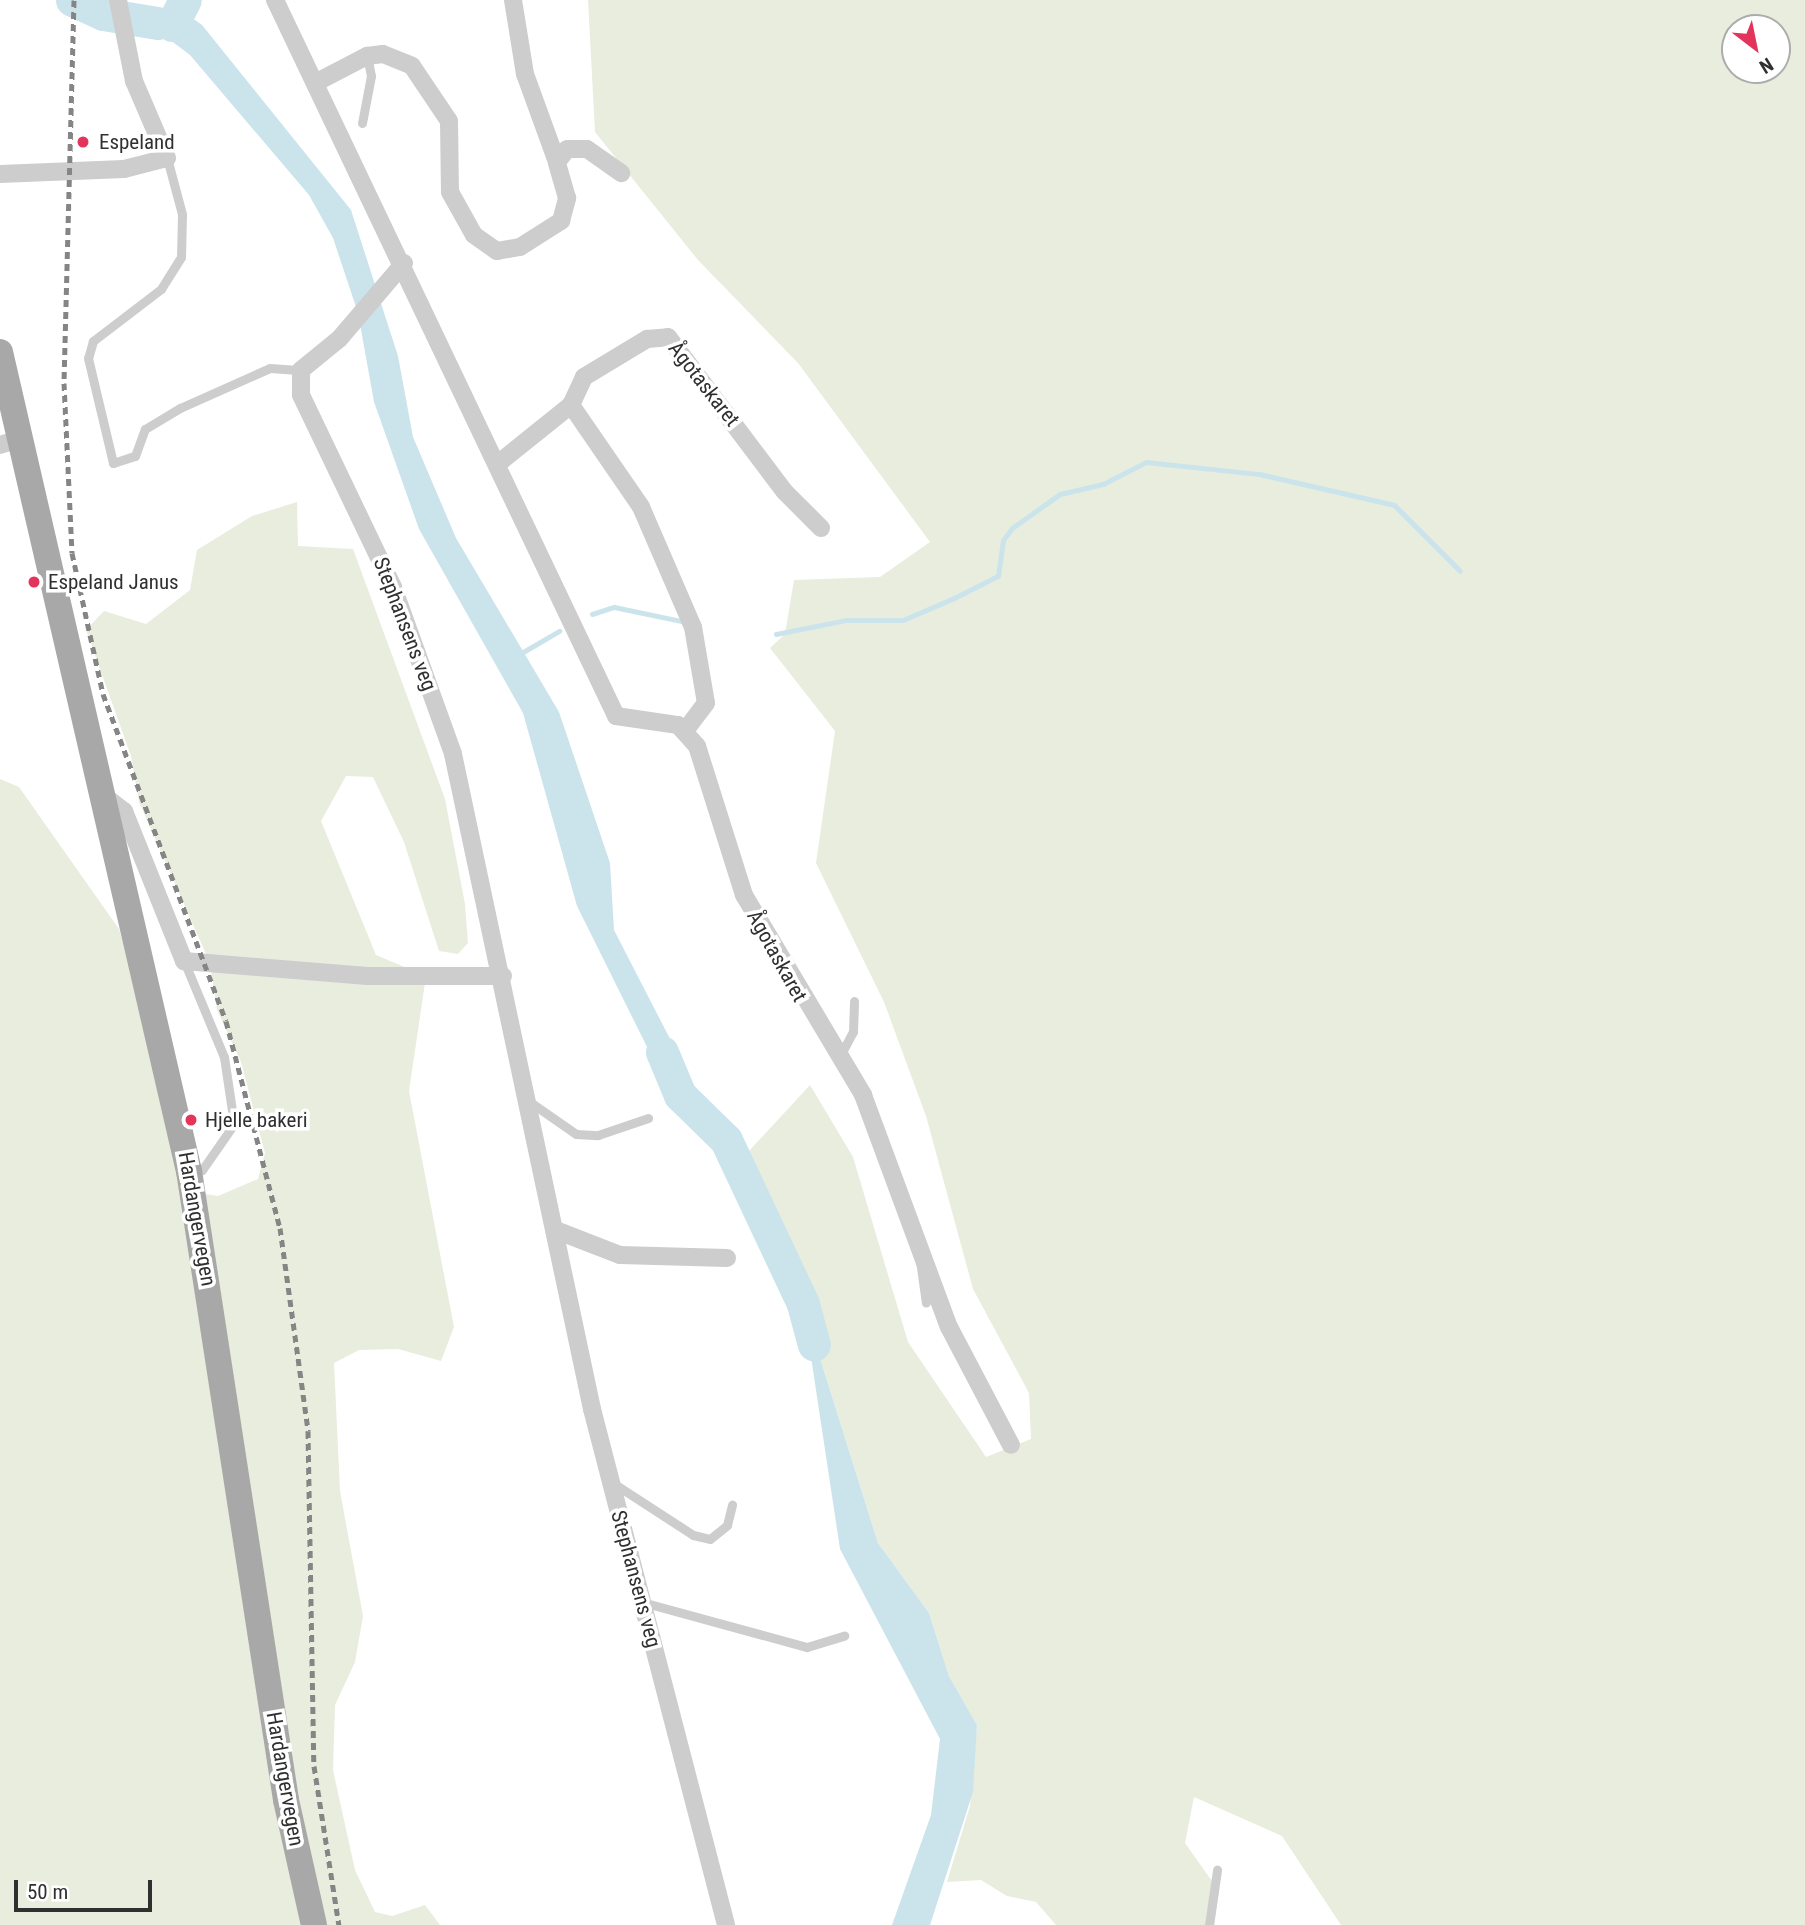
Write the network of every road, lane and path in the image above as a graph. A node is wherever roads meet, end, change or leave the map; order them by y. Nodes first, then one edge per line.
1 (275, 0) edge
2 (513, 0) edge
3 (118, 2) edge
4 (367, 56) junction
5 (315, 83) junction
6 (362, 123) dead end
7 (167, 158) junction
8 (557, 162) junction
9 (621, 173) dead end
10 (0, 174) edge
11 (404, 264) junction
12 (0, 352) edge
13 (301, 370) junction
14 (571, 405) junction
15 (10, 442) edge
16 (500, 462) junction
17 (821, 528) dead end
18 (686, 730) junction
19 (102, 794) junction
20 (184, 961) junction
21 (503, 976) junction
22 (854, 1001) dead end
23 (839, 1057) junction
24 (530, 1102) junction
25 (648, 1118) dead end
26 (189, 1171) junction
27 (558, 1231) junction
28 (922, 1255) junction
29 (727, 1258) dead end
30 (926, 1303) dead end
31 (1011, 1445) dead end
32 (610, 1481) junction
33 (732, 1505) dead end
34 (642, 1602) junction
35 (844, 1636) dead end
36 (1217, 1870) dead end
37 (314, 1925) edge
38 (726, 1925) edge
39 (1209, 1925) edge

1 - 5 street
2 - 8 street
3 - 7 street
4 - 5 street
4 - 6 lane
4 - 8 street
5 - 11 street
7 - 10 street
7 - 13 lane
8 - 9 street
11 - 13 street
11 - 16 street
12 - 15 main road, Hardangervegen
13 - 21 street, Stephansens veg
14 - 16 street, Ågotaskaret
14 - 17 street, Ågotaskaret
14 - 18 street
15 - 19 main road, Hardangervegen
16 - 18 street
18 - 23 street, Ågotaskaret
19 - 20 street
19 - 26 main road, Hardangervegen
20 - 21 street
20 - 26 lane
21 - 24 street, Stephansens veg
22 - 23 lane
23 - 28 street, Ågotaskaret
24 - 25 lane
24 - 27 street, Stephansens veg
26 - 37 main road, Hardangervegen
27 - 29 street
27 - 32 street, Stephansens veg
28 - 30 lane, Ågotaskaret
28 - 31 street, Ågotaskaret
32 - 33 lane
32 - 34 street, Stephansens veg
34 - 35 lane
34 - 38 street, Stephansens veg
36 - 39 lane

